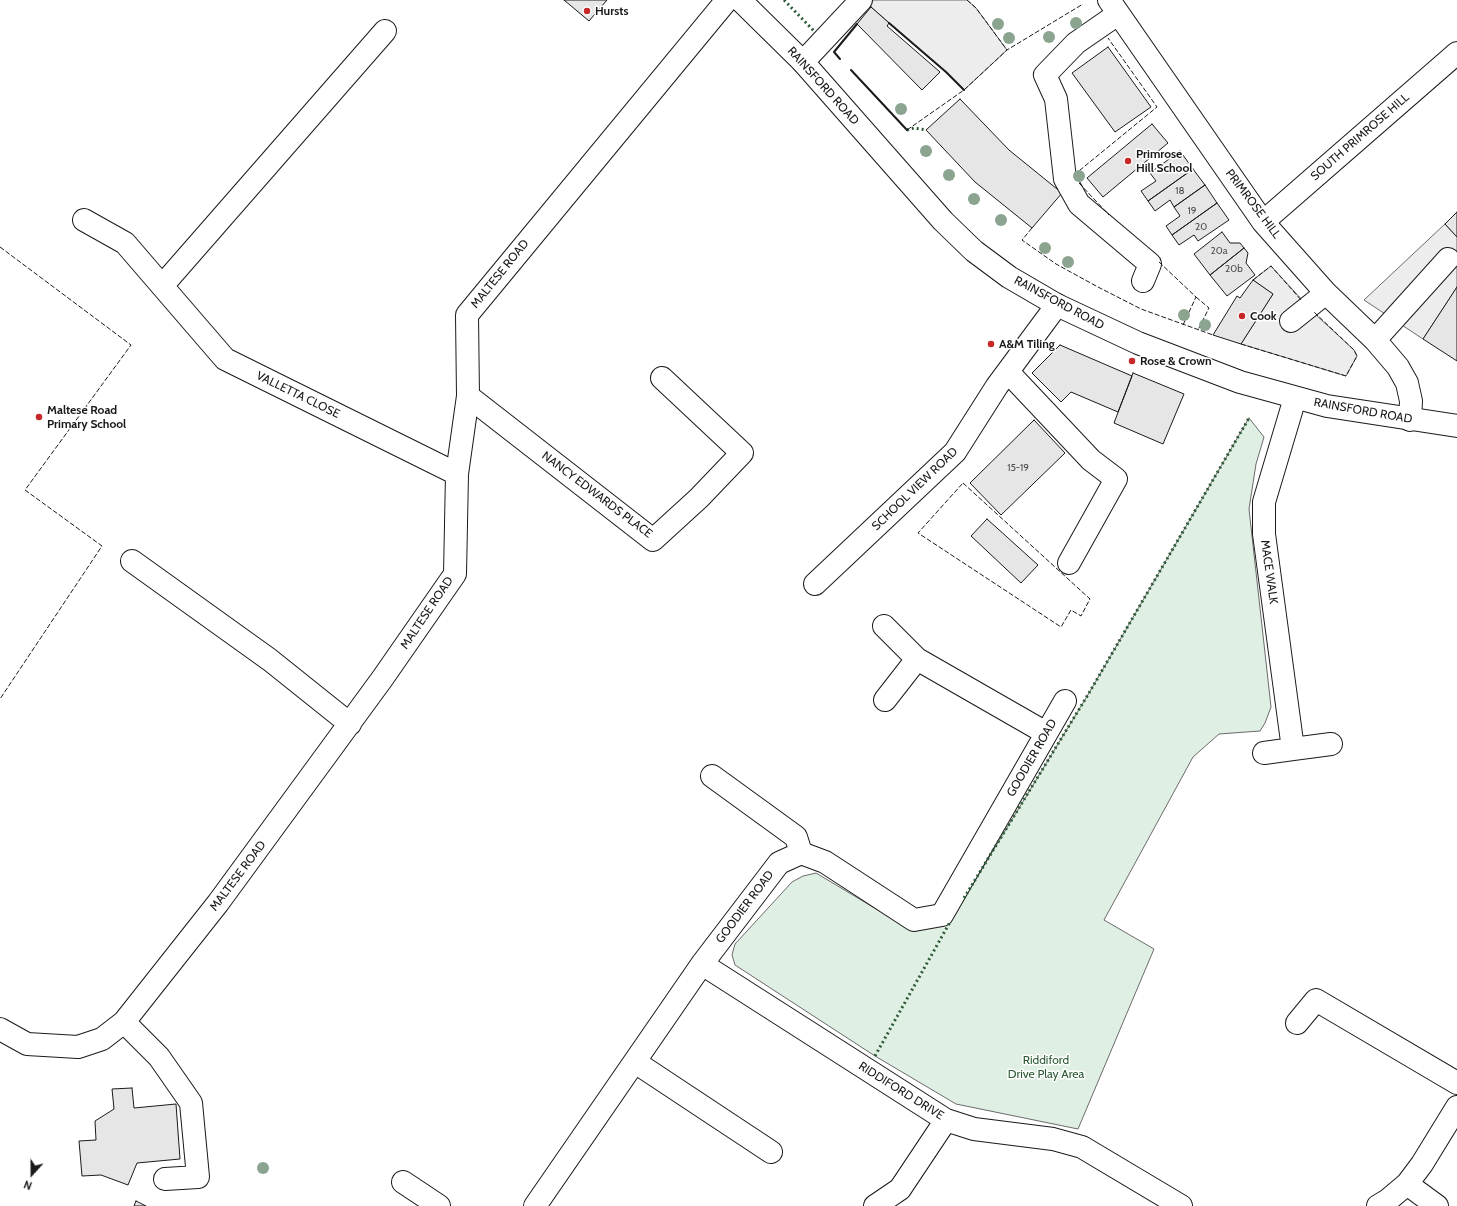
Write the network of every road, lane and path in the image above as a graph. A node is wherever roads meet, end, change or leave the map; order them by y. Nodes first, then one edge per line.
1 (727, 0) edge
2 (740, 0) edge
3 (861, 0) edge
4 (1113, 7) edge
5 (385, 31) dead end
6 (1457, 52) edge
7 (803, 62) junction
8 (84, 220) dead end
9 (1263, 222) junction
10 (1448, 260) dead end
11 (1142, 281) dead end
12 (162, 286) junction
13 (1326, 293) junction
14 (1057, 305) junction
15 (1291, 321) dead end
16 (1375, 340) junction
17 (1008, 372) junction
18 (662, 378) dead end
19 (468, 396) junction
20 (1295, 398) junction
21 (1410, 420) junction
22 (1457, 426) edge
23 (457, 474) junction
24 (132, 561) dead end
25 (1069, 563) dead end
26 (815, 584) dead end
27 (884, 626) dead end
28 (917, 659) junction
29 (885, 700) dead end
30 (1065, 701) dead end
31 (350, 724) junction
32 (1046, 733) junction
33 (1331, 744) dead end
34 (1293, 748) junction
35 (1264, 753) dead end
36 (712, 776) dead end
37 (801, 853) junction
38 (702, 964) junction
39 (124, 1022) junction
40 (1297, 1023) dead end
41 (0, 1029) edge
42 (635, 1062) junction
43 (1457, 1083) edge
44 (1457, 1107) edge
45 (946, 1120) junction
46 (772, 1152) dead end
47 (165, 1179) dead end
48 (403, 1182) dead end
49 (1407, 1184) junction
50 (439, 1206) edge
51 (535, 1206) edge
52 (875, 1206) edge
53 (1181, 1206) edge
54 (1378, 1206) edge
55 (1437, 1206) edge

1 - 19 street, MALTESE ROAD
2 - 7 street, RAINSFORD ROAD
3 - 7 street
4 - 9 street, PRIMROSE HILL
4 - 11 street
5 - 12 street
6 - 9 street, SOUTH PRIMROSE HILL
7 - 14 street, RAINSFORD ROAD
8 - 12 street, VALLETTA CLOSE
9 - 13 street, PRIMROSE HILL
10 - 16 street
12 - 23 street, VALLETTA CLOSE
13 - 15 street
13 - 16 street, PRIMROSE HILL
14 - 17 street, SCHOOL VIEW ROAD
14 - 20 street, RAINSFORD ROAD
16 - 21 street, PRIMROSE HILL
17 - 25 street
17 - 26 street, SCHOOL VIEW ROAD
18 - 19 street, NANCY EDWARDS PLACE
19 - 23 street, MALTESE ROAD
20 - 21 street, RAINSFORD ROAD
20 - 34 street, MACE WALK
21 - 22 street, RAINSFORD ROAD
23 - 31 street, MALTESE ROAD
24 - 31 street
27 - 28 street
28 - 29 street
28 - 32 street
30 - 32 street, GOODIER ROAD
31 - 39 street, MALTESE ROAD
32 - 37 street, GOODIER ROAD
33 - 34 street
34 - 35 street
36 - 37 street
37 - 38 street, GOODIER ROAD
38 - 42 street, GOODIER ROAD
38 - 45 street, RIDDIFORD DRIVE
39 - 41 street, MALTESE ROAD
39 - 47 street
40 - 43 street
42 - 46 street
42 - 51 street, GOODIER ROAD
44 - 49 street
45 - 52 street
45 - 53 street, RIDDIFORD DRIVE
48 - 50 street
49 - 54 street
49 - 55 street

